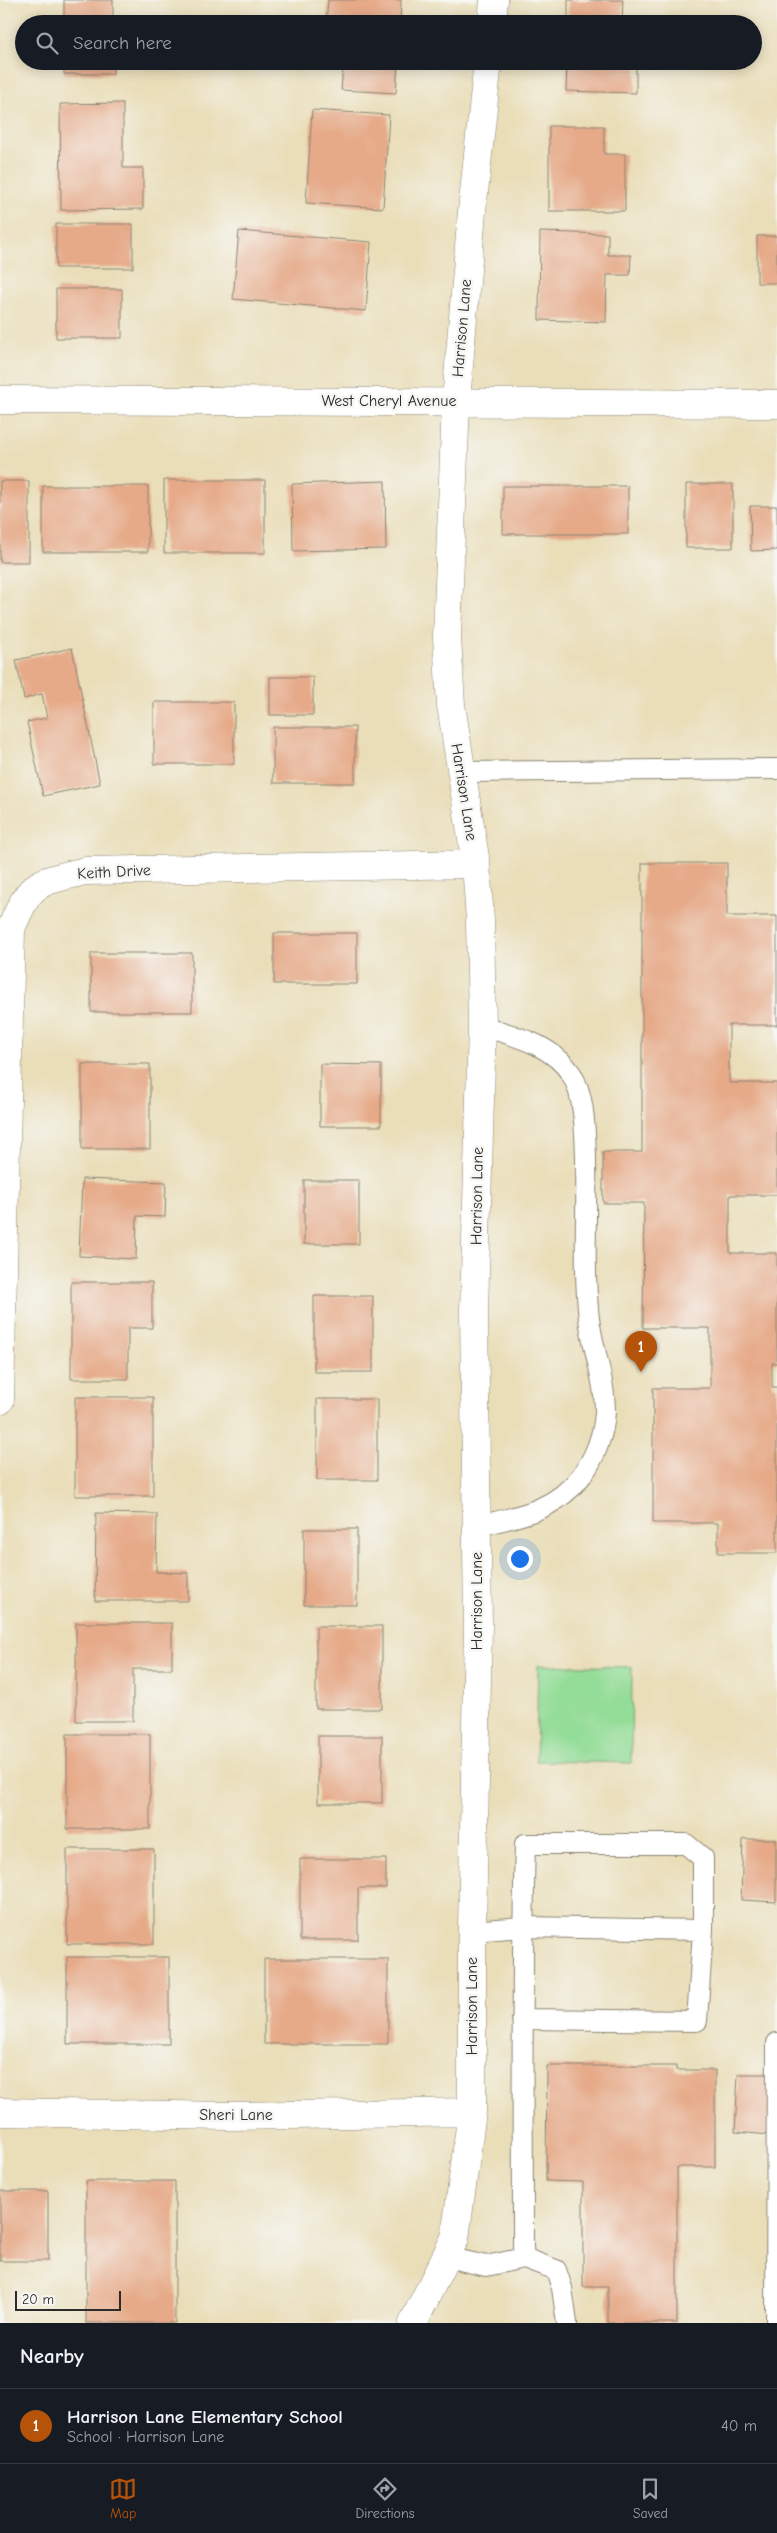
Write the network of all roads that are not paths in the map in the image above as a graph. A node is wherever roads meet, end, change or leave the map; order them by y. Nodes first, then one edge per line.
1 (494, 0) edge
2 (493, 15) edge
3 (487, 70) edge
4 (0, 400) edge
5 (456, 401) junction
6 (777, 404) edge
7 (777, 768) edge
8 (461, 772) junction
9 (476, 864) junction
10 (482, 1026) junction
11 (0, 1400) edge
12 (477, 1526) junction
13 (522, 1927) junction
14 (703, 1930) junction
15 (472, 1931) junction
16 (522, 2019) junction
17 (777, 2043) edge
18 (0, 2112) edge
19 (472, 2112) junction
20 (446, 2256) junction
21 (524, 2258) junction
22 (412, 2323) edge
23 (567, 2323) edge
24 (776, 2323) edge

1 - 2 street
3 - 5 street, Harrison Lane
4 - 5 street, West Cheryl Avenue
5 - 6 street, West Cheryl Avenue
5 - 8 street, Harrison Lane
7 - 8 lane
8 - 9 street, Harrison Lane
9 - 10 street, Harrison Lane
9 - 11 street, Keith Drive
10 - 12 street, Harrison Lane
10 - 12 lane
12 - 15 street, Harrison Lane
13 - 14 lane
13 - 14 lane
13 - 15 lane
13 - 16 lane
14 - 16 lane
15 - 19 street, Harrison Lane
16 - 21 lane
17 - 24 lane
18 - 19 street, Sheri Lane
19 - 20 street, Harrison Lane
20 - 21 lane
20 - 22 street, Harrison Lane
21 - 23 lane

